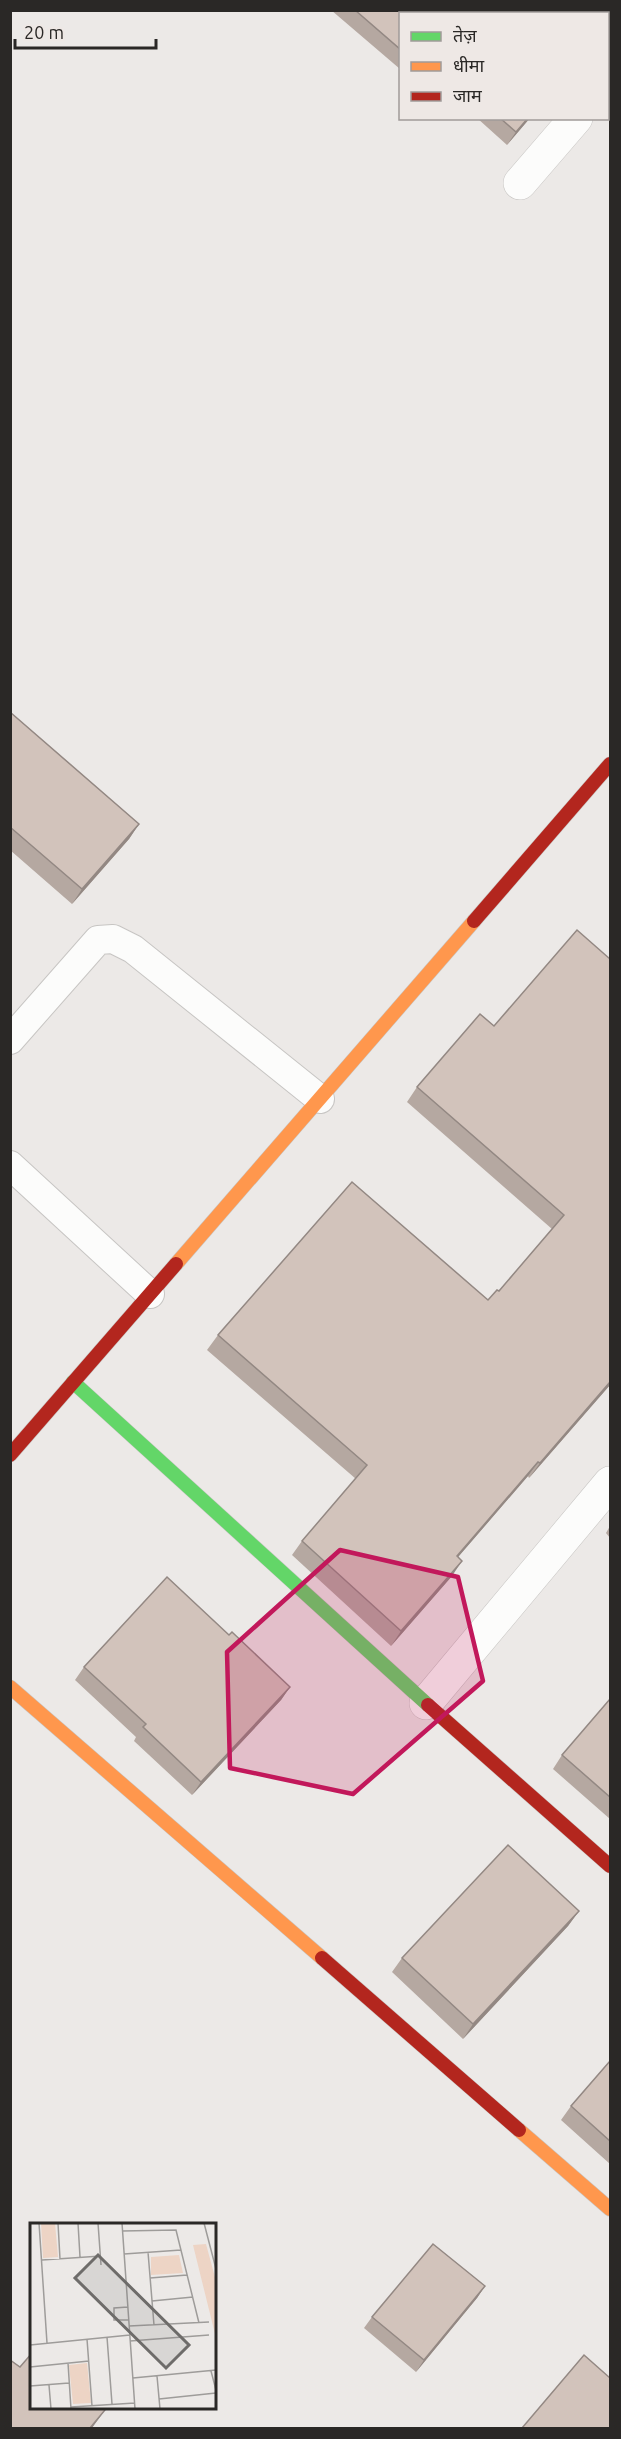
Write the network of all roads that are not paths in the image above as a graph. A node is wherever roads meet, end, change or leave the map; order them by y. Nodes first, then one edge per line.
1 (574, 120) edge
2 (520, 183) dead end
3 (610, 764) edge
4 (10, 1040) edge
5 (320, 1099) junction
6 (10, 1165) edge
7 (150, 1294) junction
8 (74, 1382) junction
9 (10, 1455) edge
10 (610, 1483) edge
11 (10, 1687) edge
12 (426, 1703) junction
13 (610, 1866) edge
14 (610, 2209) edge

1 - 2 street
3 - 5 street
4 - 5 lane
5 - 7 street
6 - 7 lane
7 - 8 street
8 - 9 street
8 - 12 street
10 - 12 street
11 - 14 street
12 - 13 street

